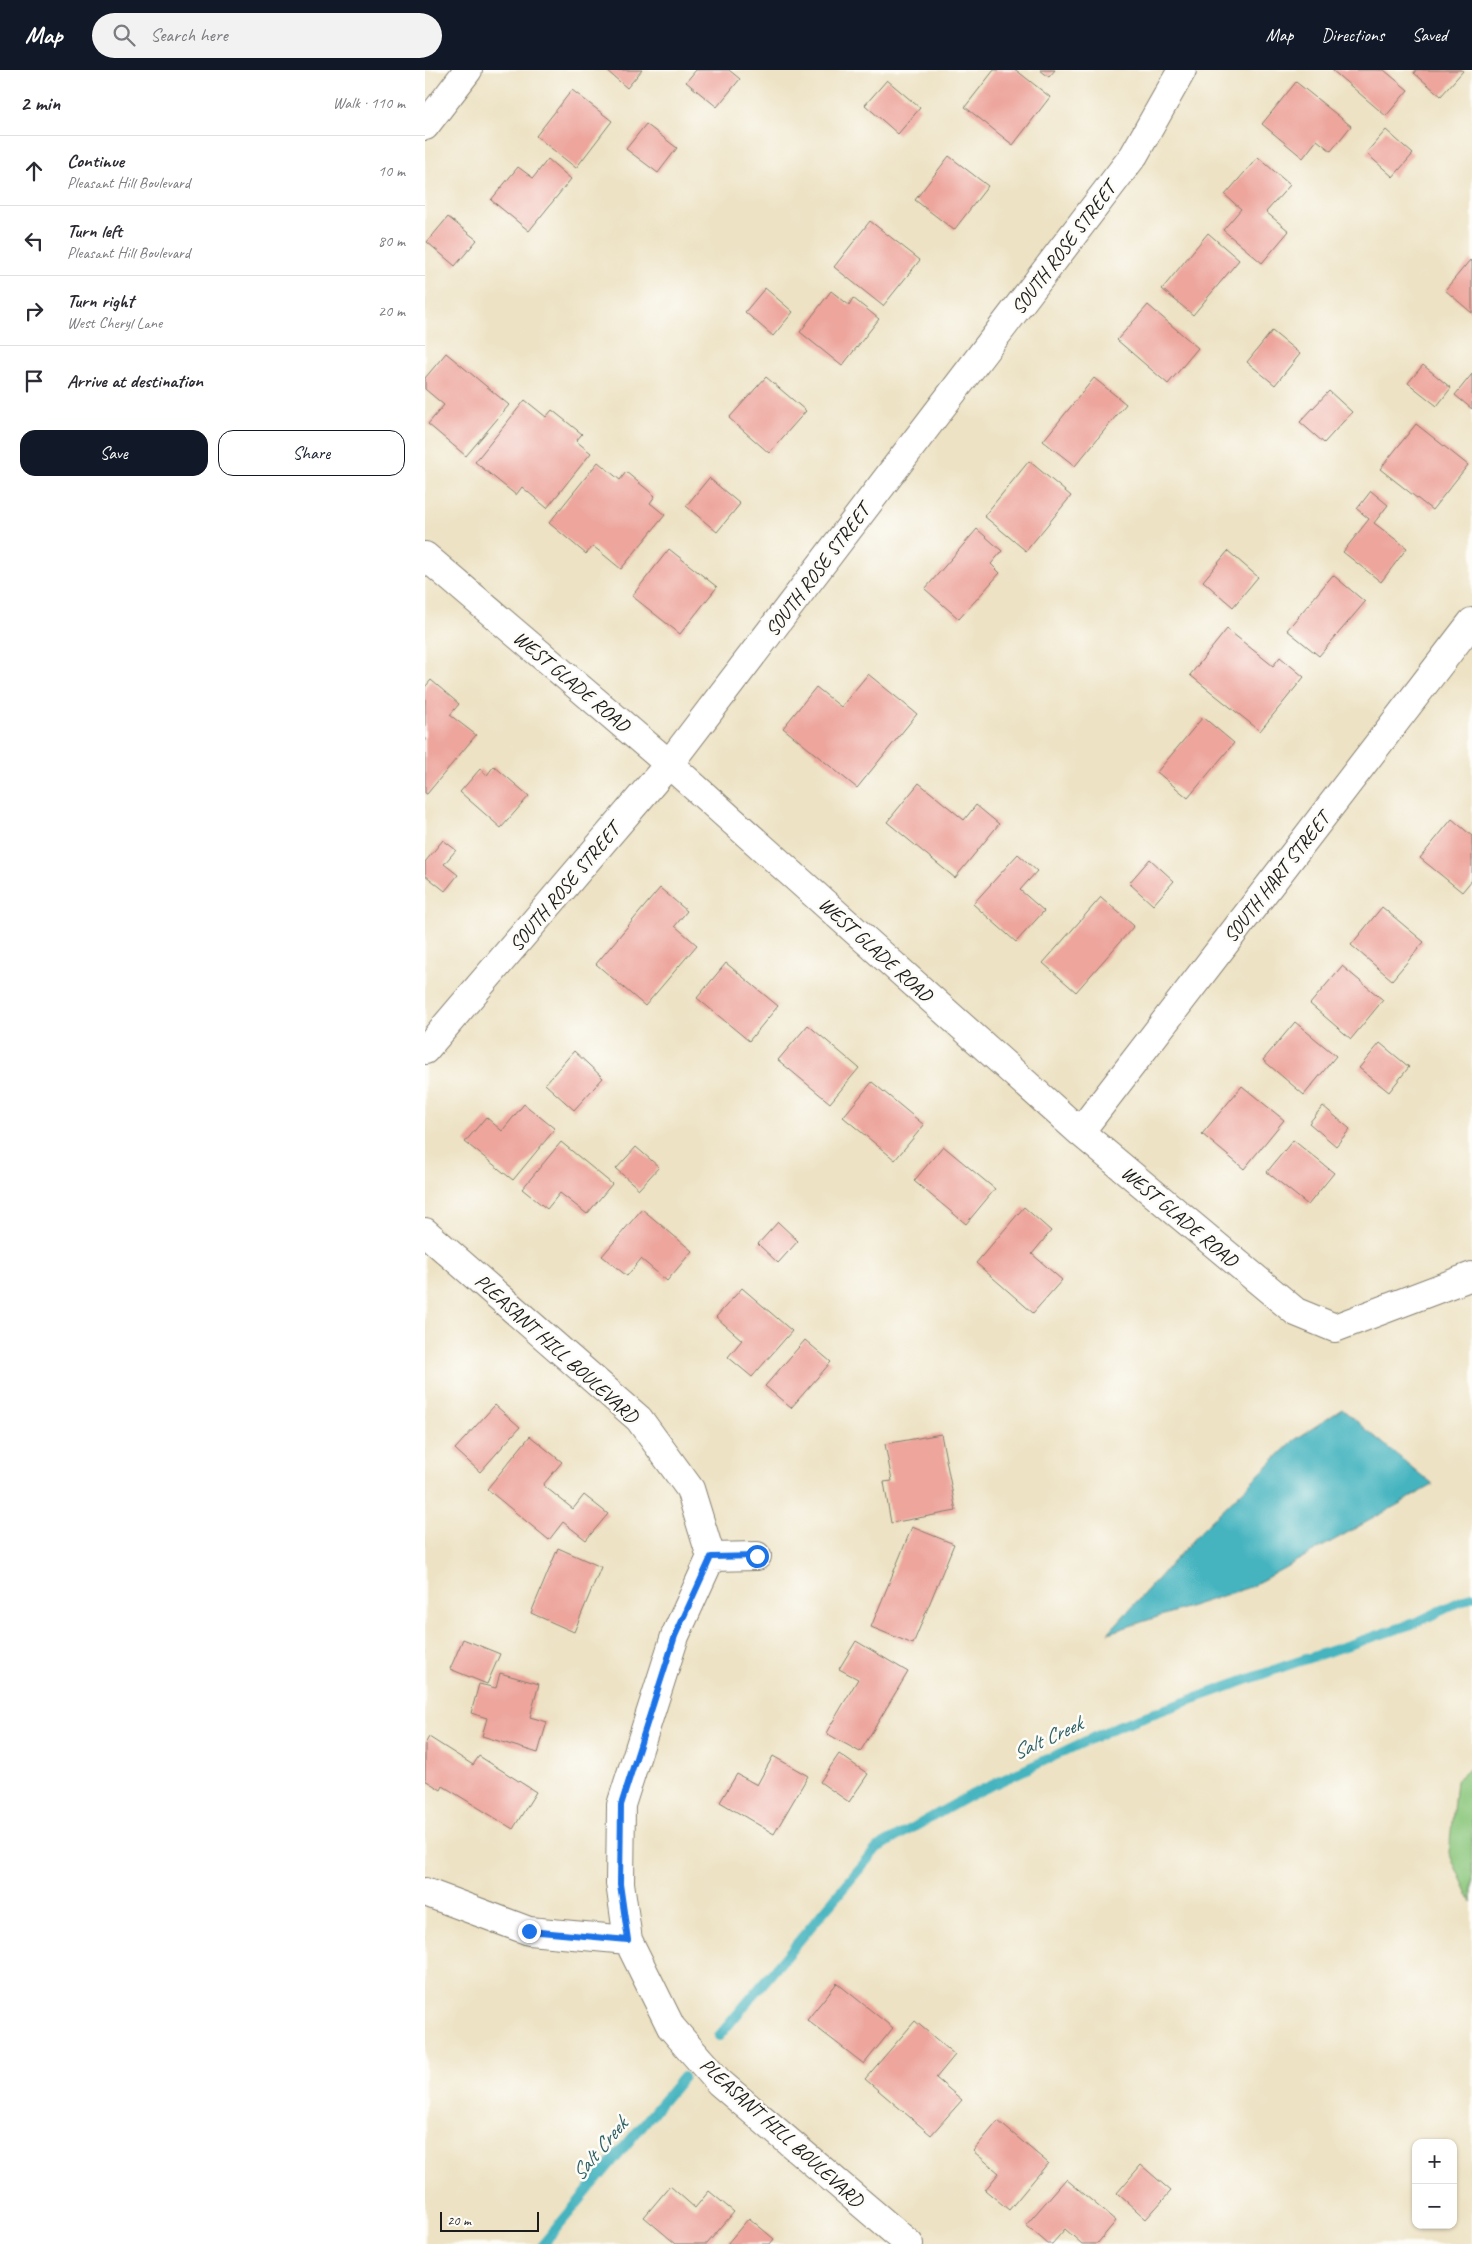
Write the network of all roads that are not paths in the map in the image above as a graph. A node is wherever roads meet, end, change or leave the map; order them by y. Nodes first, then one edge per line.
1 (468, 70) edge
2 (1182, 70) edge
3 (425, 126) edge
4 (425, 556) edge
5 (1472, 622) edge
6 (669, 764) junction
7 (425, 1050) edge
8 (1080, 1132) junction
9 (425, 1232) edge
10 (1472, 1276) edge
11 (757, 1556) dead end
12 (711, 1557) junction
13 (425, 1892) edge
14 (628, 1940) junction
15 (909, 2244) edge

1 - 3 street
2 - 6 street, SOUTH ROSE STREET
4 - 6 street, WEST GLADE ROAD
5 - 8 street, SOUTH HART STREET
6 - 7 street, SOUTH ROSE STREET
6 - 8 street, WEST GLADE ROAD
8 - 10 street, WEST GLADE ROAD
9 - 12 street, PLEASANT HILL BOULEVARD
11 - 12 street
12 - 14 street, PLEASANT HILL BOULEVARD
13 - 14 street
14 - 15 street, PLEASANT HILL BOULEVARD

